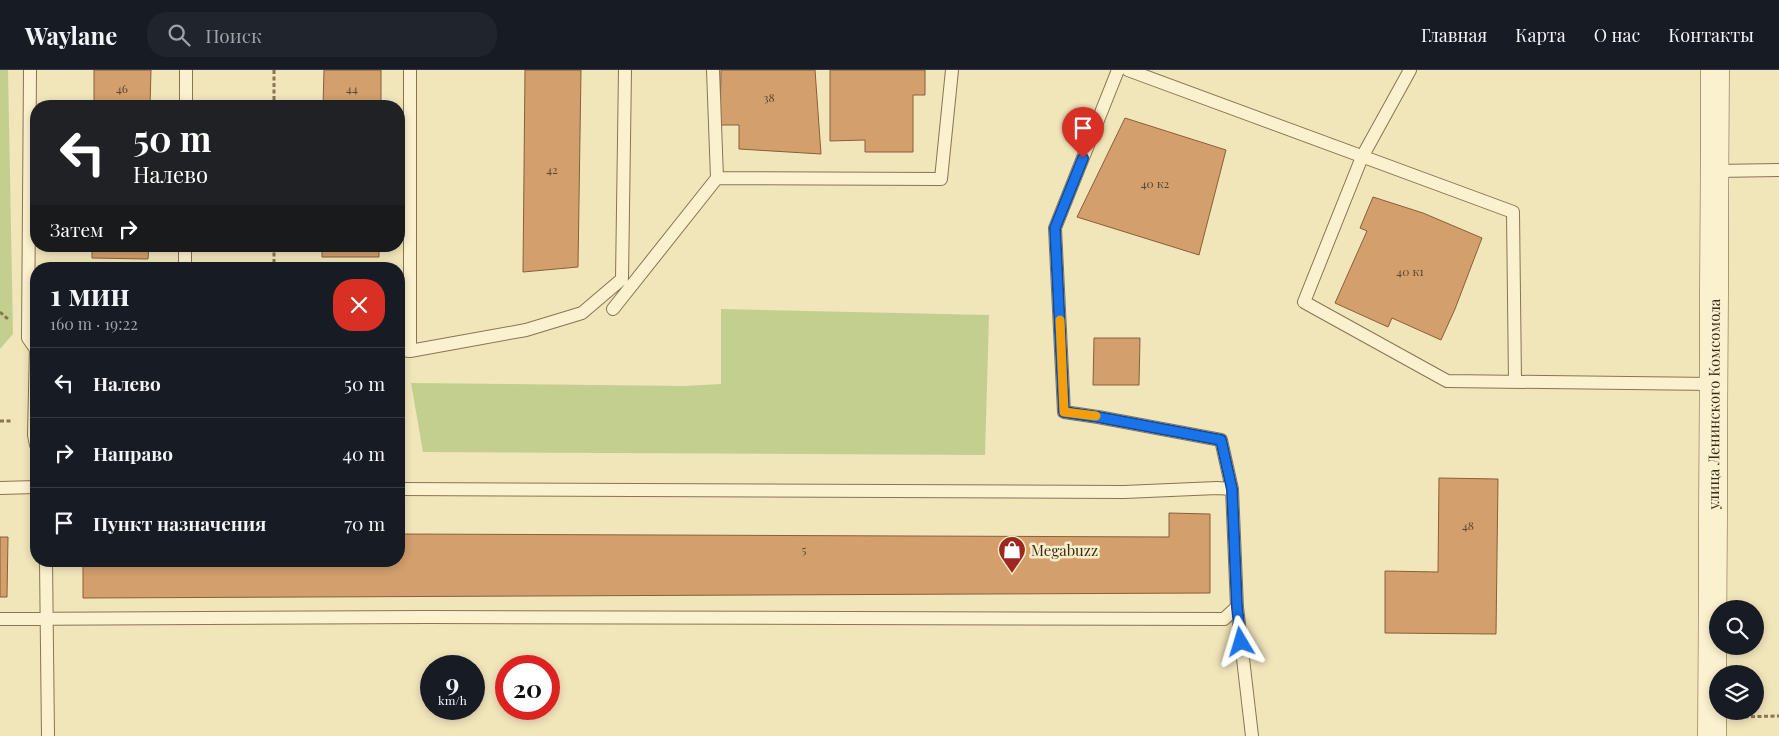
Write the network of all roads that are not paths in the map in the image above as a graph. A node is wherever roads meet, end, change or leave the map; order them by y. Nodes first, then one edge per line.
1 (30, 70) edge
2 (186, 70) edge
3 (410, 70) edge
4 (625, 70) edge
5 (713, 70) edge
6 (952, 70) edge
7 (1118, 70) edge
8 (1128, 70) edge
9 (1410, 70) edge
10 (1715, 70) edge
11 (186, 100) edge
12 (1362, 157) junction
13 (1779, 170) edge
14 (1715, 171) junction
15 (717, 178) junction
16 (405, 304) edge
17 (613, 309) dead end
18 (30, 340) edge
19 (405, 351) edge
20 (1515, 382) junction
21 (1714, 384) junction
22 (30, 487) edge
23 (0, 488) edge
24 (405, 489) edge
25 (1232, 489) junction
26 (46, 567) edge
27 (1237, 607) junction
28 (0, 620) edge
29 (46, 620) junction
30 (48, 736) edge
31 (1252, 736) edge
32 (1712, 736) edge

1 - 18 lane
2 - 11 lane
3 - 16 lane
4 - 19 lane
5 - 15 lane
6 - 15 lane
7 - 25 lane
8 - 12 lane
9 - 12 lane
10 - 14 main road, улица Ленинского Комсомола
12 - 20 lane
12 - 20 lane
13 - 14 lane
14 - 21 main road, улица Ленинского Комсомола
15 - 17 lane
20 - 21 lane
21 - 32 main road, улица Ленинского Комсомола
22 - 23 lane
24 - 25 lane
25 - 27 lane
26 - 29 lane
27 - 29 lane
27 - 31 lane
28 - 29 lane
29 - 30 lane

